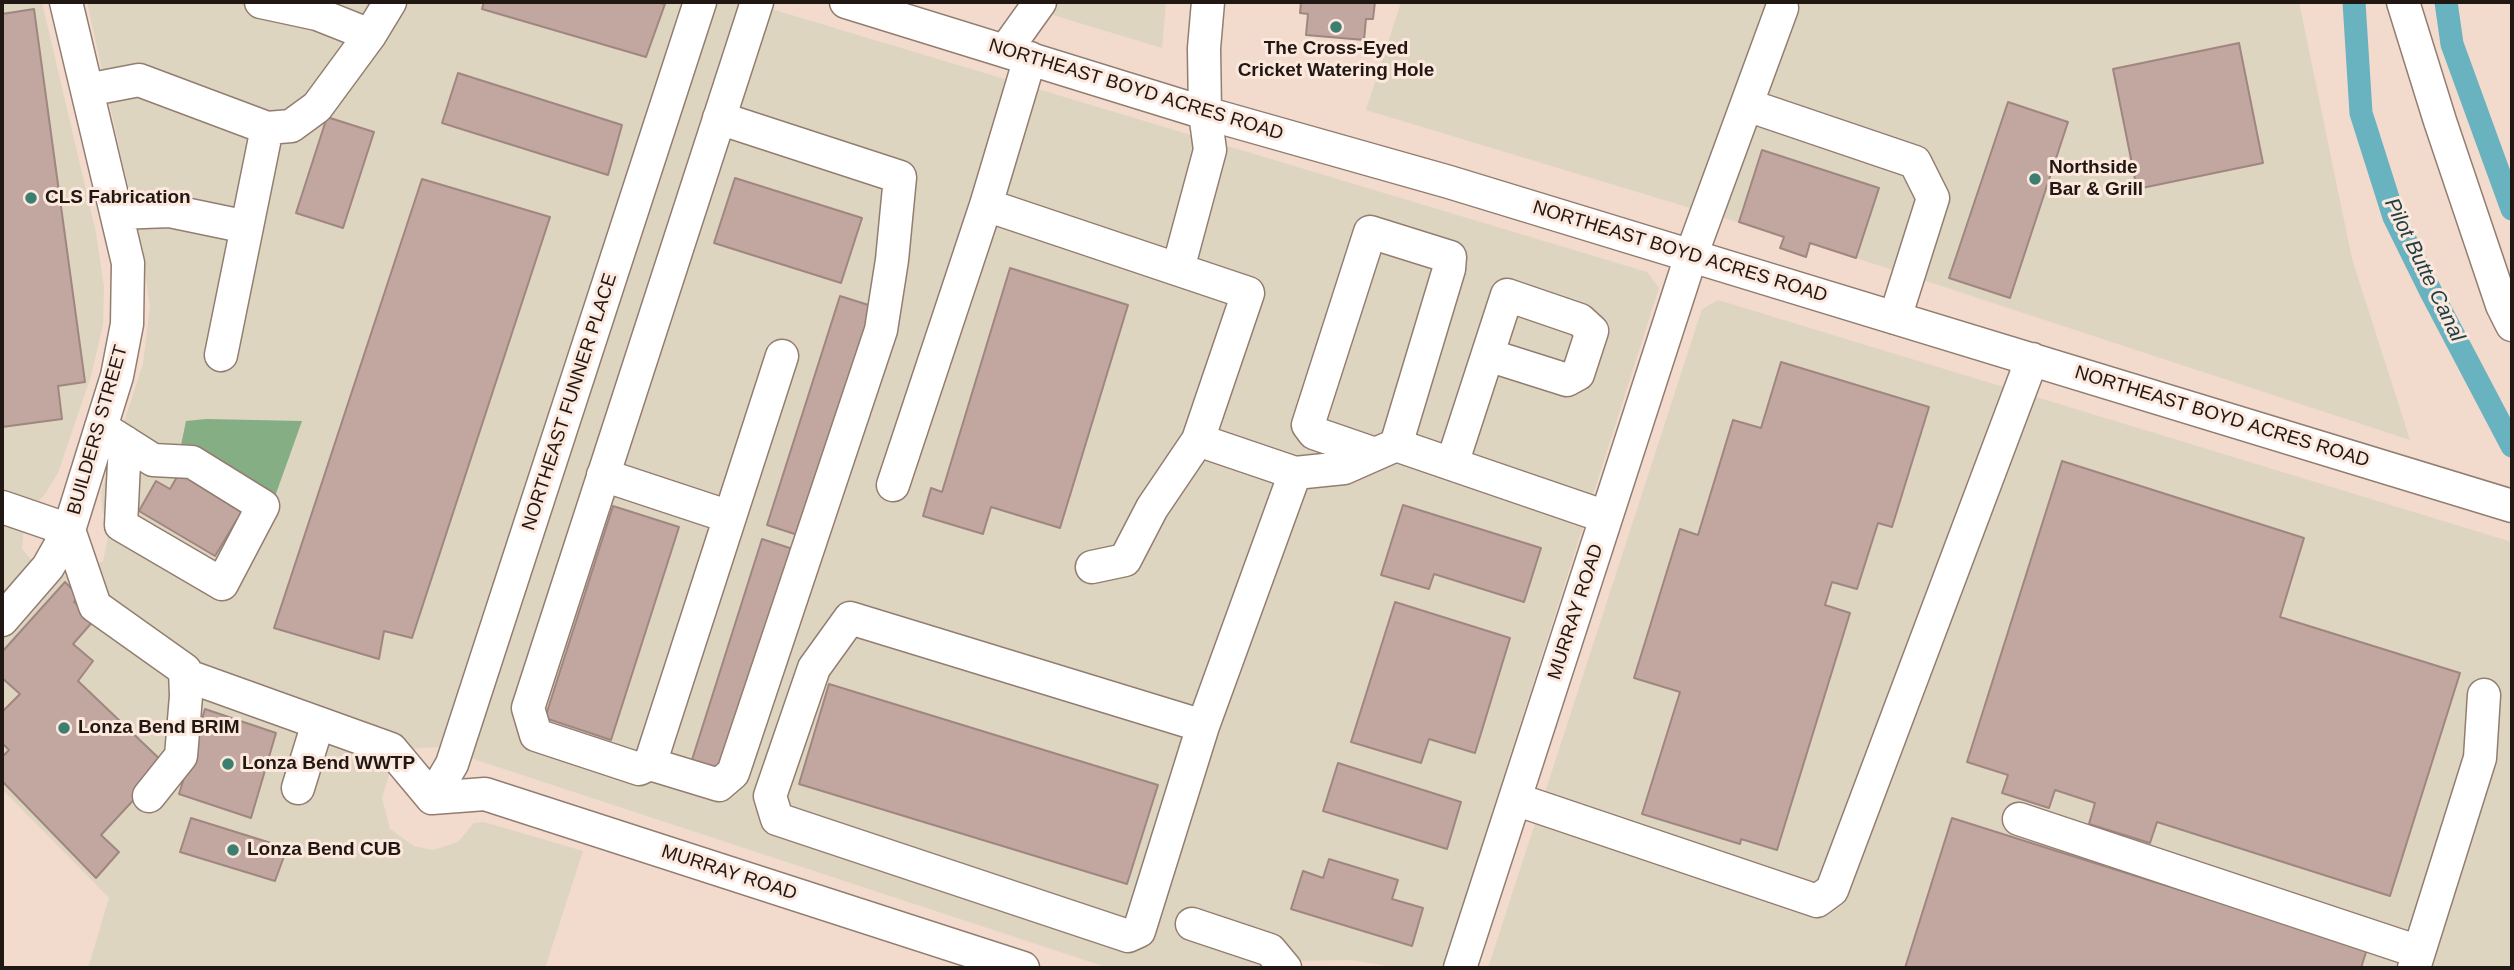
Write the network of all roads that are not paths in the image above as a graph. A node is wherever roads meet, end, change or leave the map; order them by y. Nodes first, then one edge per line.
1 (66, 2) edge
2 (261, 2) edge
3 (390, 2) edge
4 (701, 2) edge
5 (757, 2) edge
6 (846, 2) edge
7 (1040, 2) edge
8 (1208, 2) edge
9 (2403, 2) edge
10 (1782, 8) dead end
11 (370, 35) junction
12 (1017, 55) junction
13 (87, 90) junction
14 (1746, 105) junction
15 (1205, 113) junction
16 (719, 118) junction
17 (267, 128) junction
18 (986, 205) junction
19 (117, 213) junction
20 (247, 227) junction
21 (1691, 256) junction
22 (1178, 269) junction
23 (1895, 318) junction
24 (2512, 325) edge
25 (220, 355) dead end
26 (1488, 355) dead end
27 (782, 356) dead end
28 (2032, 359) junction
29 (113, 434) junction
30 (1198, 440) junction
31 (1386, 449) junction
32 (1452, 464) junction
33 (1295, 472) junction
34 (603, 475) junction
35 (893, 485) dead end
36 (2512, 506) edge
37 (2, 507) edge
38 (730, 517) junction
39 (1606, 517) junction
40 (69, 530) junction
41 (1091, 567) dead end
42 (2, 620) edge
43 (185, 675) junction
44 (2484, 695) dead end
45 (318, 723) junction
46 (1203, 726) junction
47 (650, 764) junction
48 (298, 788) dead end
49 (149, 796) dead end
50 (432, 798) junction
51 (1515, 799) junction
52 (2019, 819) dead end
53 (1192, 925) dead end
54 (2416, 960) edge
55 (1023, 968) edge
56 (1285, 968) edge
57 (1460, 968) edge

1 - 13 street, BUILDERS STREET
2 - 11 street
3 - 11 street
4 - 50 street, NORTHEAST FUNNER PLACE
5 - 16 street
6 - 12 street, NORTHEAST BOYD ACRES ROAD
7 - 12 street
8 - 15 street
9 - 24 street
10 - 14 street, MURRAY ROAD
11 - 17 street
12 - 15 street, NORTHEAST BOYD ACRES ROAD
12 - 18 street
13 - 17 street
13 - 19 street, BUILDERS STREET
14 - 21 street, MURRAY ROAD
14 - 23 street
15 - 21 street, NORTHEAST BOYD ACRES ROAD
15 - 22 street
16 - 34 street
16 - 47 street
17 - 20 street
18 - 22 street
18 - 35 street
19 - 20 street
19 - 29 street, BUILDERS STREET
20 - 25 street
21 - 23 street, NORTHEAST BOYD ACRES ROAD
21 - 39 street, MURRAY ROAD
22 - 30 street
23 - 28 street, NORTHEAST BOYD ACRES ROAD
26 - 32 street
27 - 38 street
28 - 36 street, NORTHEAST BOYD ACRES ROAD
28 - 51 street
29 - 29 street
29 - 40 street, BUILDERS STREET
30 - 33 street
30 - 41 street
31 - 31 street
31 - 32 street
31 - 33 street
32 - 39 street
33 - 46 street
34 - 38 street
34 - 47 street
37 - 40 street
38 - 47 street
39 - 51 street, MURRAY ROAD
40 - 42 street, BUILDERS STREET
40 - 43 street
43 - 45 street
43 - 49 street
44 - 54 street
45 - 48 street
45 - 50 street
46 - 46 street
50 - 55 street, MURRAY ROAD
51 - 57 street, MURRAY ROAD
52 - 54 street
53 - 56 street

